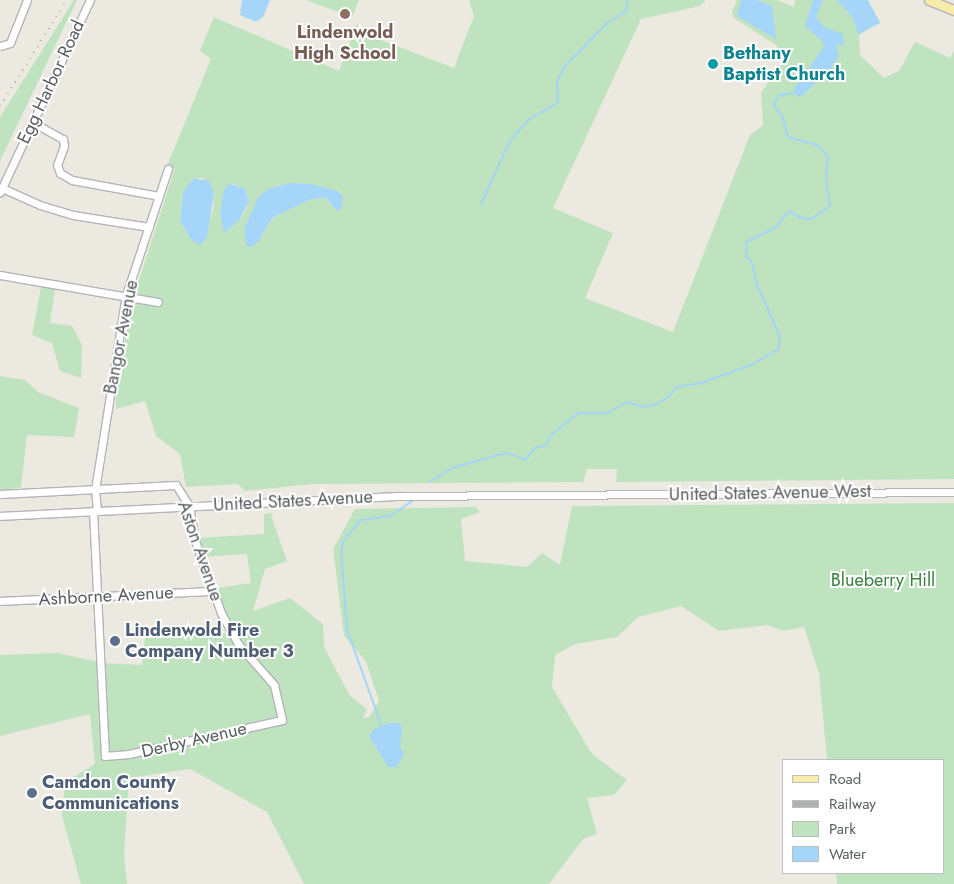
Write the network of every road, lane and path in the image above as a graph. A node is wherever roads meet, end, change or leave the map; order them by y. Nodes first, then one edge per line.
1 (27, 0) edge
2 (90, 0) edge
3 (929, 0) edge
4 (954, 10) edge
5 (0, 46) edge
6 (32, 122) junction
7 (168, 169) dead end
8 (1, 190) edge
9 (159, 196) junction
10 (149, 227) junction
11 (0, 275) edge
12 (126, 295) junction
13 (158, 302) dead end
14 (95, 490) junction
15 (954, 492) edge
16 (0, 494) edge
17 (585, 494) joint
18 (189, 506) junction
19 (95, 511) junction
20 (0, 516) edge
21 (212, 591) junction
22 (98, 596) junction
23 (0, 601) edge
24 (282, 720) joint
25 (105, 756) joint

1 - 5 street
2 - 6 street, Egg Harbor Road
3 - 4 main road
6 - 8 street, Egg Harbor Road
6 - 9 street
7 - 9 street, Bangor Avenue
8 - 10 street
9 - 10 street, Bangor Avenue
10 - 12 street, Bangor Avenue
11 - 12 street
12 - 13 street
12 - 14 street, Bangor Avenue
14 - 16 street
14 - 18 street, Aston Avenue
14 - 19 street, Bangor Avenue
15 - 17 street, United States Avenue West
17 - 18 street, United States Avenue
18 - 19 street, United States Avenue
18 - 21 street, Aston Avenue
19 - 20 street, United States Avenue
19 - 22 street, Bangor Avenue
21 - 22 street, Ashborne Avenue
21 - 24 street, Aston Avenue
22 - 23 street, Ashborne Avenue
22 - 25 street, Bangor Avenue
24 - 25 street, Derby Avenue

